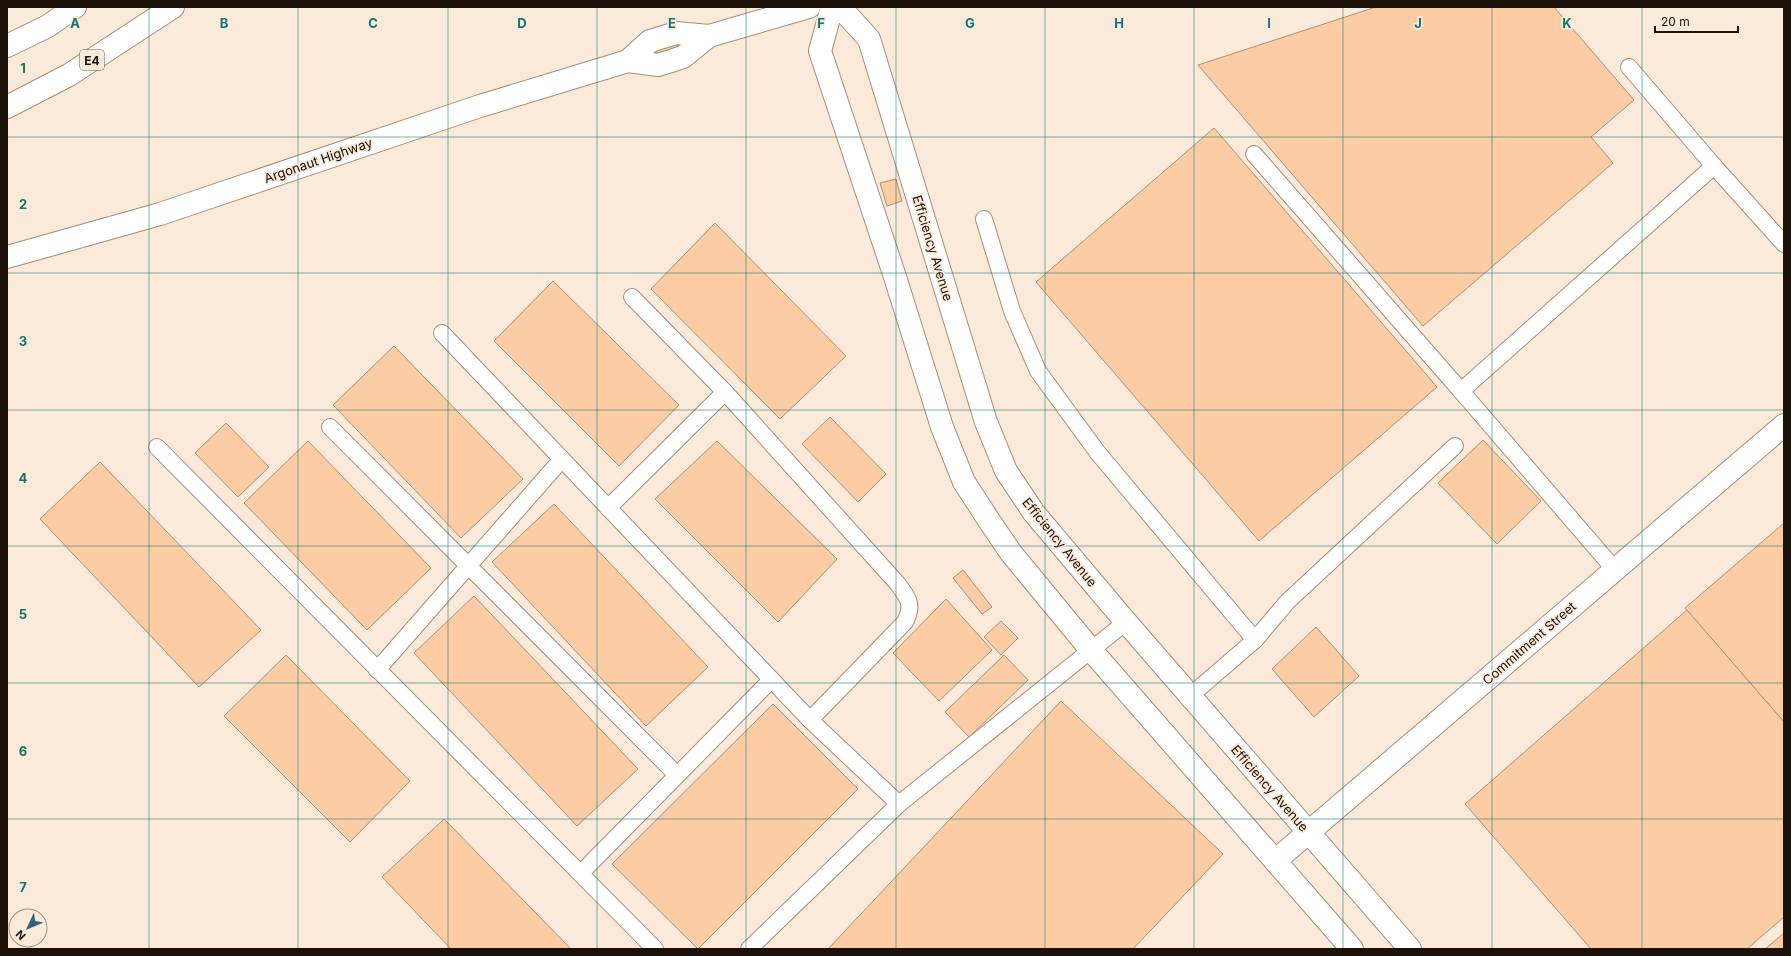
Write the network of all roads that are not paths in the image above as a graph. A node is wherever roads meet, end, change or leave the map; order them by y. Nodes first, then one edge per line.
1 (75, 7) edge
2 (174, 7) edge
3 (809, 7) edge
4 (832, 7) edge
5 (840, 7) edge
6 (7, 46) edge
7 (1629, 66) dead end
8 (7, 108) edge
9 (1254, 154) dead end
10 (1714, 166) junction
11 (984, 218) dead end
12 (1784, 244) edge
13 (7, 257) edge
14 (632, 296) dead end
15 (442, 333) dead end
16 (1461, 391) junction
17 (725, 392) junction
18 (1784, 425) edge
19 (330, 427) dead end
20 (1455, 446) dead end
21 (157, 447) dead end
22 (562, 459) junction
23 (608, 508) junction
24 (469, 565) junction
25 (1615, 570) junction
26 (1126, 622) junction
27 (1255, 640) junction
28 (1091, 650) junction
29 (377, 670) junction
30 (771, 680) junction
31 (1190, 696) junction
32 (810, 720) junction
33 (677, 775) junction
34 (899, 804) junction
35 (1309, 833) junction
36 (1275, 861) junction
37 (581, 873) junction
38 (655, 949) edge
39 (749, 949) edge
40 (1352, 949) edge
41 (1410, 949) edge

1 - 6 main road
2 - 8 main road, E4
3 - 13 main road, Argonaut Highway
4 - 28 main road
5 - 26 main road, Efficiency Avenue
7 - 10 lane
9 - 16 lane
10 - 12 lane
10 - 16 lane
11 - 27 lane
14 - 17 lane
15 - 22 lane
16 - 25 lane
17 - 23 lane
17 - 32 lane
18 - 25 main road, Commitment Street
19 - 24 lane
20 - 27 lane
21 - 29 lane
22 - 23 lane
22 - 24 lane
23 - 30 lane
24 - 29 lane
24 - 33 lane
25 - 35 main road, Commitment Street
26 - 28 lane
26 - 31 main road, Efficiency Avenue
27 - 31 lane
28 - 34 lane
28 - 36 main road
29 - 37 lane
30 - 32 lane
30 - 33 lane
31 - 35 main road, Efficiency Avenue
32 - 34 lane
33 - 37 lane
34 - 39 lane
35 - 36 main road, Commitment Street
35 - 41 main road, Efficiency Avenue
36 - 40 main road
37 - 38 lane

